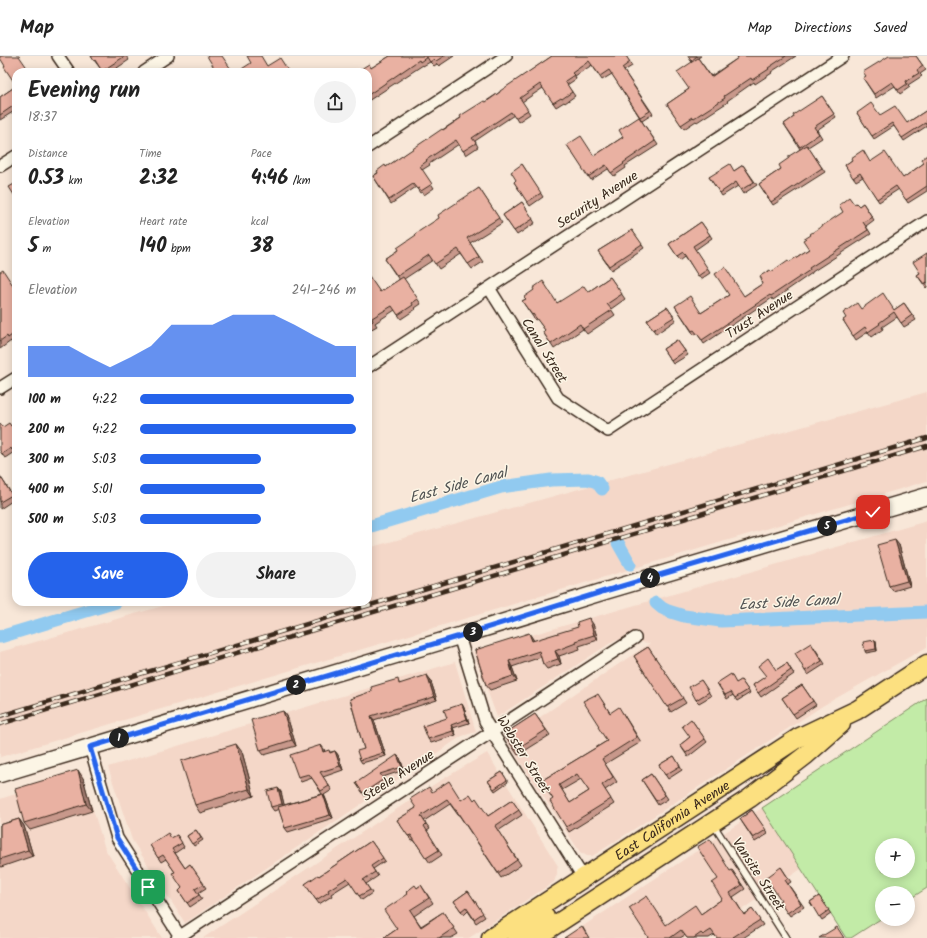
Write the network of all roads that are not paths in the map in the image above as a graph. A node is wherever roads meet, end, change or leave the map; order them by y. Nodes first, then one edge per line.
1 (58, 56) edge
2 (168, 56) edge
3 (506, 56) edge
4 (842, 56) edge
5 (66, 68) edge
6 (150, 68) edge
7 (372, 144) edge
8 (12, 158) edge
9 (0, 166) edge
10 (927, 222) edge
11 (489, 288) junction
12 (372, 365) edge
13 (12, 380) edge
14 (0, 388) edge
15 (608, 431) joint
16 (927, 496) edge
17 (460, 636) junction
18 (635, 638) dead end
19 (927, 664) edge
20 (857, 710) junction
21 (492, 732) junction
22 (90, 747) junction
23 (0, 774) edge
24 (712, 823) junction
25 (583, 878) junction
26 (179, 937) edge
27 (491, 938) edge
28 (517, 938) edge
29 (535, 938) edge
30 (786, 938) edge

1 - 5 street
2 - 6 street
3 - 7 street
4 - 11 street, Security Avenue
8 - 9 street
10 - 15 street, Trust Avenue
11 - 12 street, Security Avenue
11 - 15 street, Canal Street
13 - 14 street
16 - 17 main road
17 - 21 street, Webster Street
17 - 22 main road
18 - 21 street, Steele Avenue
19 - 20 main road, East California Avenue
20 - 24 main road, East California Avenue
20 - 25 main road, East California Avenue
21 - 25 street, Webster Street
21 - 26 street, Steele Avenue
22 - 23 main road
22 - 26 street
24 - 29 main road, East California Avenue
24 - 30 lane, Vansite Street
25 - 27 main road, East California Avenue
25 - 28 main road

